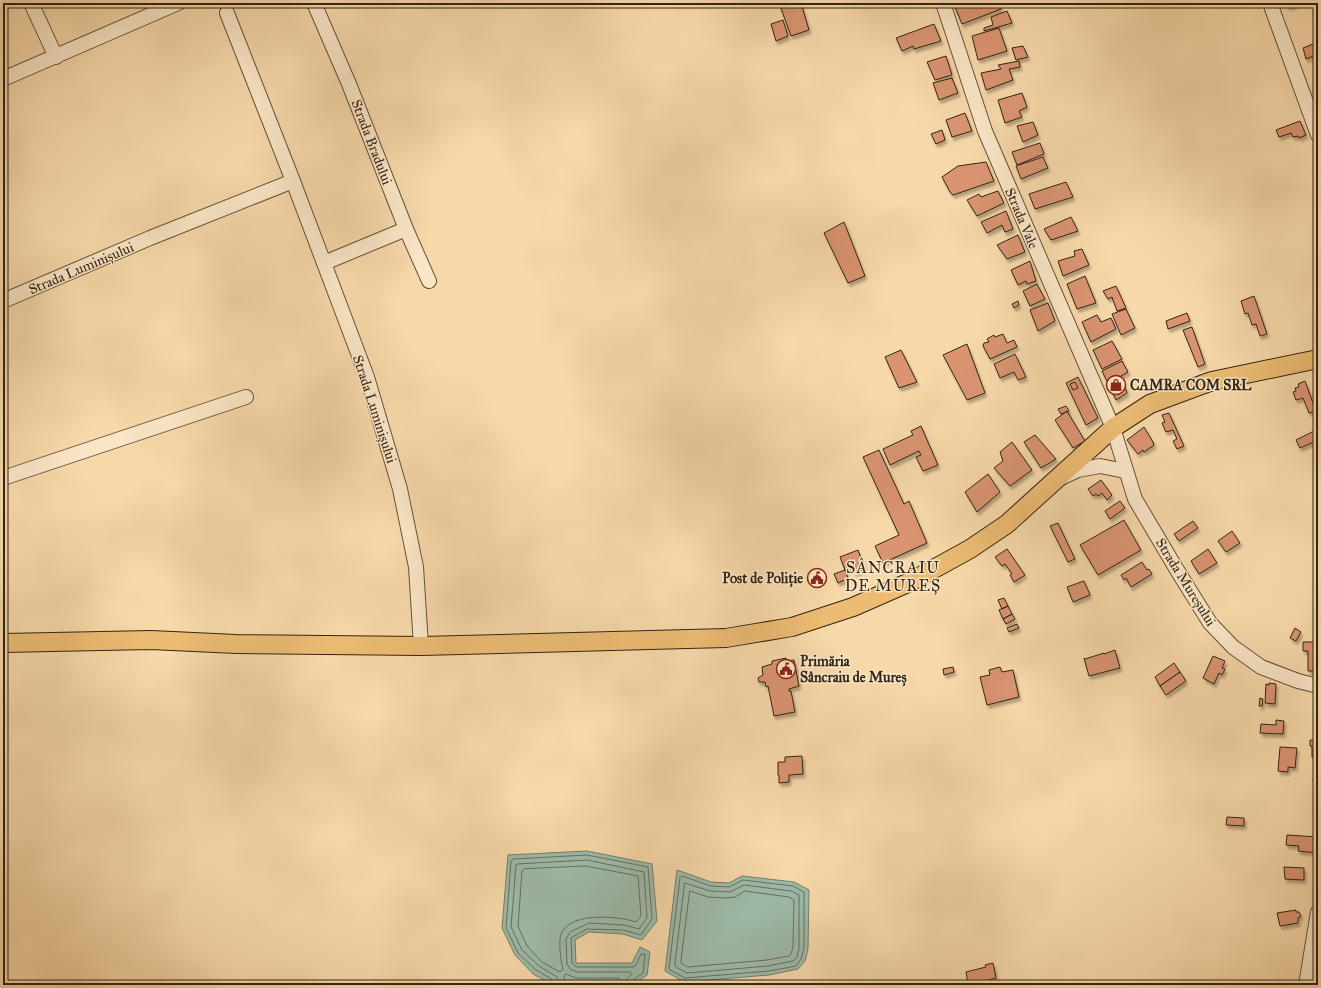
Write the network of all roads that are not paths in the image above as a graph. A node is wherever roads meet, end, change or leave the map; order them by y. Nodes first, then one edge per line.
1 (31, 3) edge
2 (178, 3) edge
3 (314, 3) edge
4 (943, 3) edge
5 (1270, 3) edge
6 (227, 13) dead end
7 (56, 57) junction
8 (3, 79) edge
9 (1318, 135) edge
10 (293, 181) junction
11 (406, 229) junction
12 (324, 263) junction
13 (429, 281) dead end
14 (3, 301) edge
15 (1318, 359) edge
16 (246, 397) dead end
17 (1113, 428) junction
18 (1125, 471) junction
19 (3, 478) edge
20 (1056, 481) junction
21 (3, 643) edge
22 (421, 646) junction
23 (1318, 686) edge
24 (1318, 912) edge
25 (1314, 965) edge
26 (1306, 985) edge

1 - 7 street
2 - 7 street
3 - 11 street, Strada Bradului
4 - 17 street, Strada Vale
5 - 9 street
6 - 10 street, Strada Luminișului
7 - 8 street
10 - 12 street, Strada Luminișului
10 - 14 street, Strada Luminișului
11 - 12 street
11 - 13 street, Strada Bradului
12 - 22 street, Strada Luminișului
15 - 17 main road
16 - 19 street
17 - 18 street, Strada Mureșului
17 - 20 main road
18 - 20 street
18 - 23 street, Strada Mureșului
20 - 22 main road
21 - 22 main road
24 - 25 street
25 - 26 street

